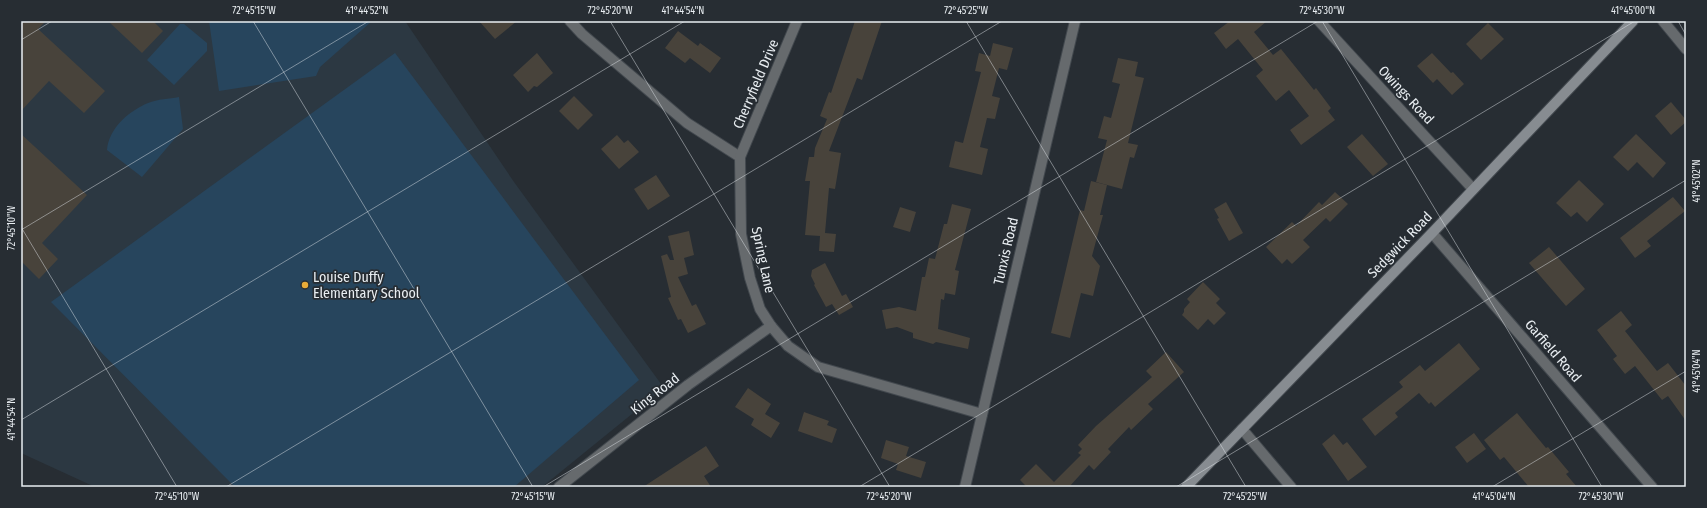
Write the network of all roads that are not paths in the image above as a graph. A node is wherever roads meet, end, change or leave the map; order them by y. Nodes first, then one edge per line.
1 (570, 21) edge
2 (797, 21) edge
3 (1075, 21) edge
4 (1319, 21) edge
5 (1633, 21) edge
6 (1662, 21) edge
7 (1686, 49) edge
8 (740, 157) junction
9 (1473, 188) junction
10 (1432, 232) junction
11 (771, 326) junction
12 (982, 414) junction
13 (1242, 429) junction
14 (559, 487) edge
15 (965, 487) edge
16 (1186, 487) edge
17 (1291, 487) edge
18 (1652, 487) edge

1 - 8 street
2 - 8 street, Cherryfield Drive
3 - 12 street, Tunxis Road
4 - 9 street, Owings Road
5 - 9 main road, Sedgwick Road
6 - 7 street
8 - 11 street, Spring Lane
9 - 10 main road, Sedgwick Road
10 - 13 main road, Sedgwick Road
10 - 18 street, Garfield Road
11 - 12 street, Spring Lane
11 - 14 street, King Road
12 - 15 street, Tunxis Road
13 - 16 main road, Sedgwick Road
13 - 17 street

